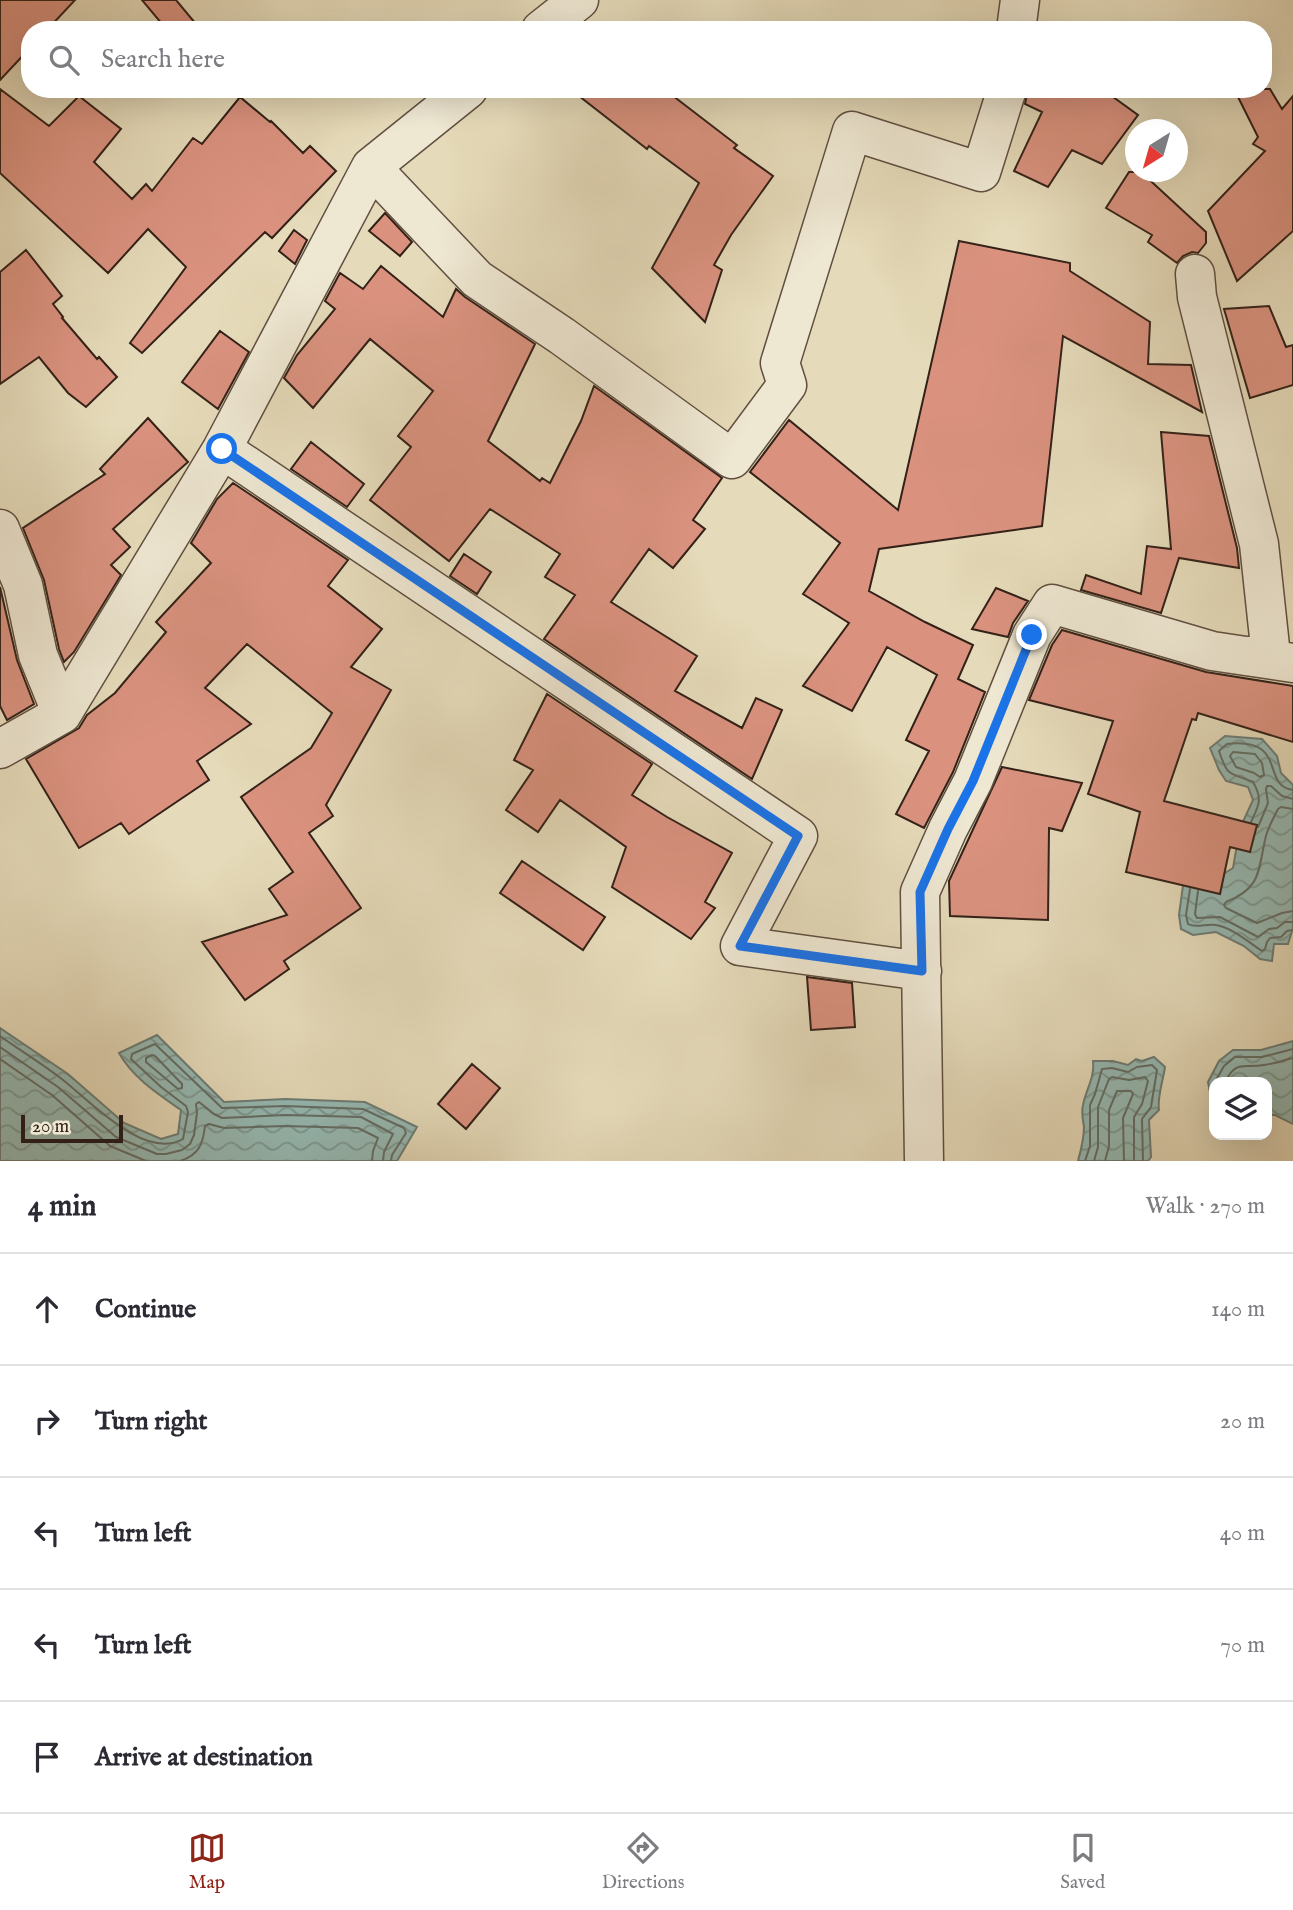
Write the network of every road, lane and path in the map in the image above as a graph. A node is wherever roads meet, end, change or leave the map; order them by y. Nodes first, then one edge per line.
1 (579, 0) edge
2 (1020, 0) edge
3 (552, 21) edge
4 (1017, 21) edge
5 (457, 98) edge
6 (1004, 98) edge
7 (371, 167) junction
8 (1195, 274) dead end
9 (222, 449) junction
10 (0, 529) edge
11 (1246, 656) junction
12 (1293, 663) edge
13 (62, 714) junction
14 (0, 749) edge
15 (922, 971) junction
16 (925, 1161) edge

1 - 3 street
2 - 4 street
5 - 7 street
6 - 7 street
7 - 9 street
8 - 11 street
9 - 13 street
9 - 15 street
10 - 13 street
11 - 12 street
11 - 15 street
13 - 14 street
15 - 16 street

